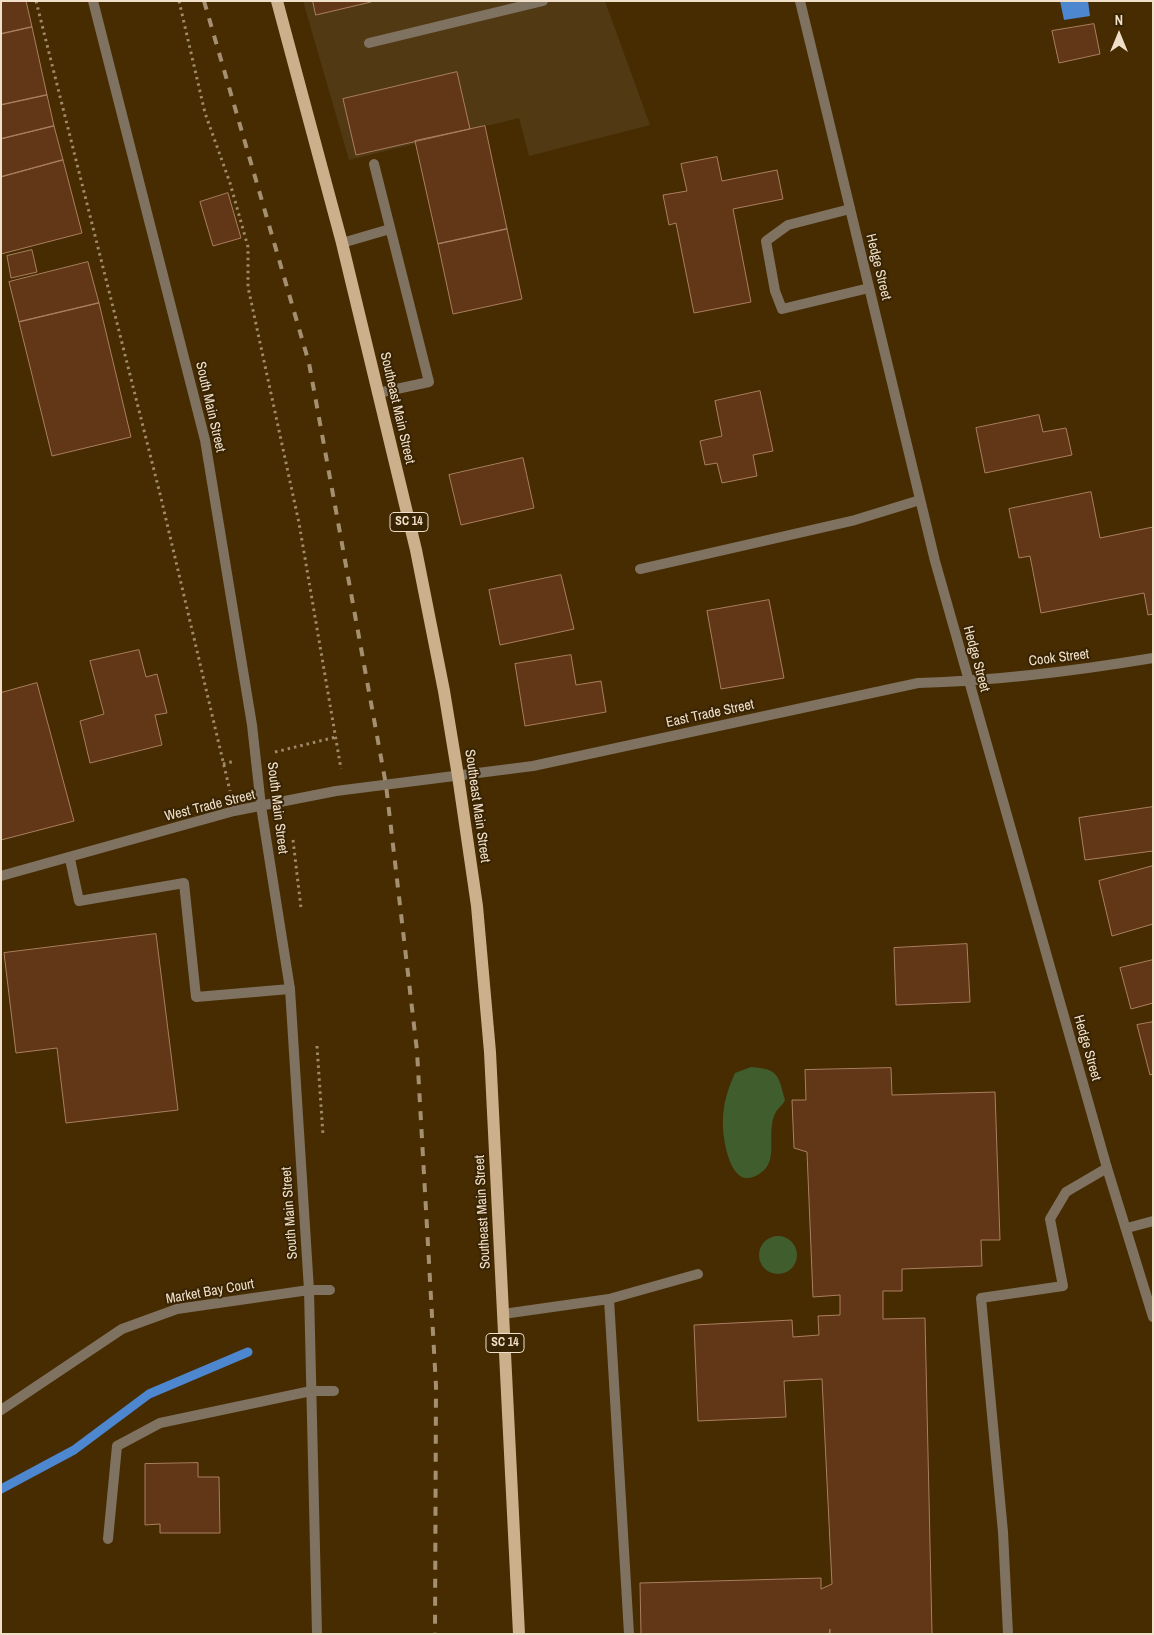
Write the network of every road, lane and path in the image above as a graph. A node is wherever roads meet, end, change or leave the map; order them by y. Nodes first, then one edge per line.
1 (36, 1) edge
2 (93, 1) edge
3 (179, 1) edge
4 (277, 1) edge
5 (543, 1) edge
6 (800, 1) edge
7 (369, 43) dead end
8 (374, 164) dead end
9 (850, 209) junction
10 (390, 229) junction
11 (342, 243) junction
12 (869, 288) junction
13 (378, 393) junction
14 (920, 500) junction
15 (640, 570) dead end
16 (1153, 658) edge
17 (968, 682) junction
18 (336, 737) junction
19 (257, 756) junction
20 (223, 764) junction
21 (458, 776) junction
22 (345, 790) junction
23 (262, 806) junction
24 (234, 811) junction
25 (70, 859) junction
26 (1, 876) edge
27 (290, 989) junction
28 (1107, 1168) junction
29 (1153, 1221) edge
30 (1127, 1228) junction
31 (698, 1274) dead end
32 (309, 1290) junction
33 (330, 1290) dead end
34 (609, 1299) junction
35 (503, 1314) junction
36 (1153, 1317) edge
37 (311, 1391) junction
38 (334, 1391) dead end
39 (1, 1410) edge
40 (108, 1539) dead end
41 (316, 1634) edge
42 (519, 1634) edge
43 (629, 1634) edge
44 (1008, 1634) edge

1 - 20 path
2 - 19 street, South Main Street
3 - 18 path
4 - 11 main road, Southeast Main Street / SC 14
5 - 7 street
6 - 9 street, Hedge Street
8 - 10 street
9 - 12 street, Hedge Street
9 - 12 street
10 - 11 street
10 - 13 street
11 - 13 main road, Southeast Main Street / SC 14
12 - 14 street, Hedge Street
13 - 21 main road, Southeast Main Street / SC 14
14 - 15 street
14 - 17 street, Hedge Street
16 - 17 street, Cook Street
17 - 21 street, East Trade Street
17 - 28 street, Hedge Street
18 - 19 path
18 - 22 path
19 - 20 path
19 - 23 street, South Main Street
20 - 24 path
21 - 22 street, West Trade Street
21 - 35 main road, Southeast Main Street / SC 14
22 - 23 street, West Trade Street
23 - 24 street, West Trade Street
23 - 27 street, South Main Street
24 - 25 street, West Trade Street
25 - 26 street, West Trade Street
25 - 27 street
27 - 32 street, South Main Street
28 - 30 street, Hedge Street
28 - 44 street
29 - 30 street
30 - 36 street, Hedge Street
31 - 34 street
32 - 33 street, Market Bay Court
32 - 37 street, South Main Street
32 - 39 street, Market Bay Court
34 - 35 street
34 - 43 street
35 - 42 main road, Southeast Main Street / SC 14
37 - 38 street
37 - 40 street
37 - 41 street, South Main Street

